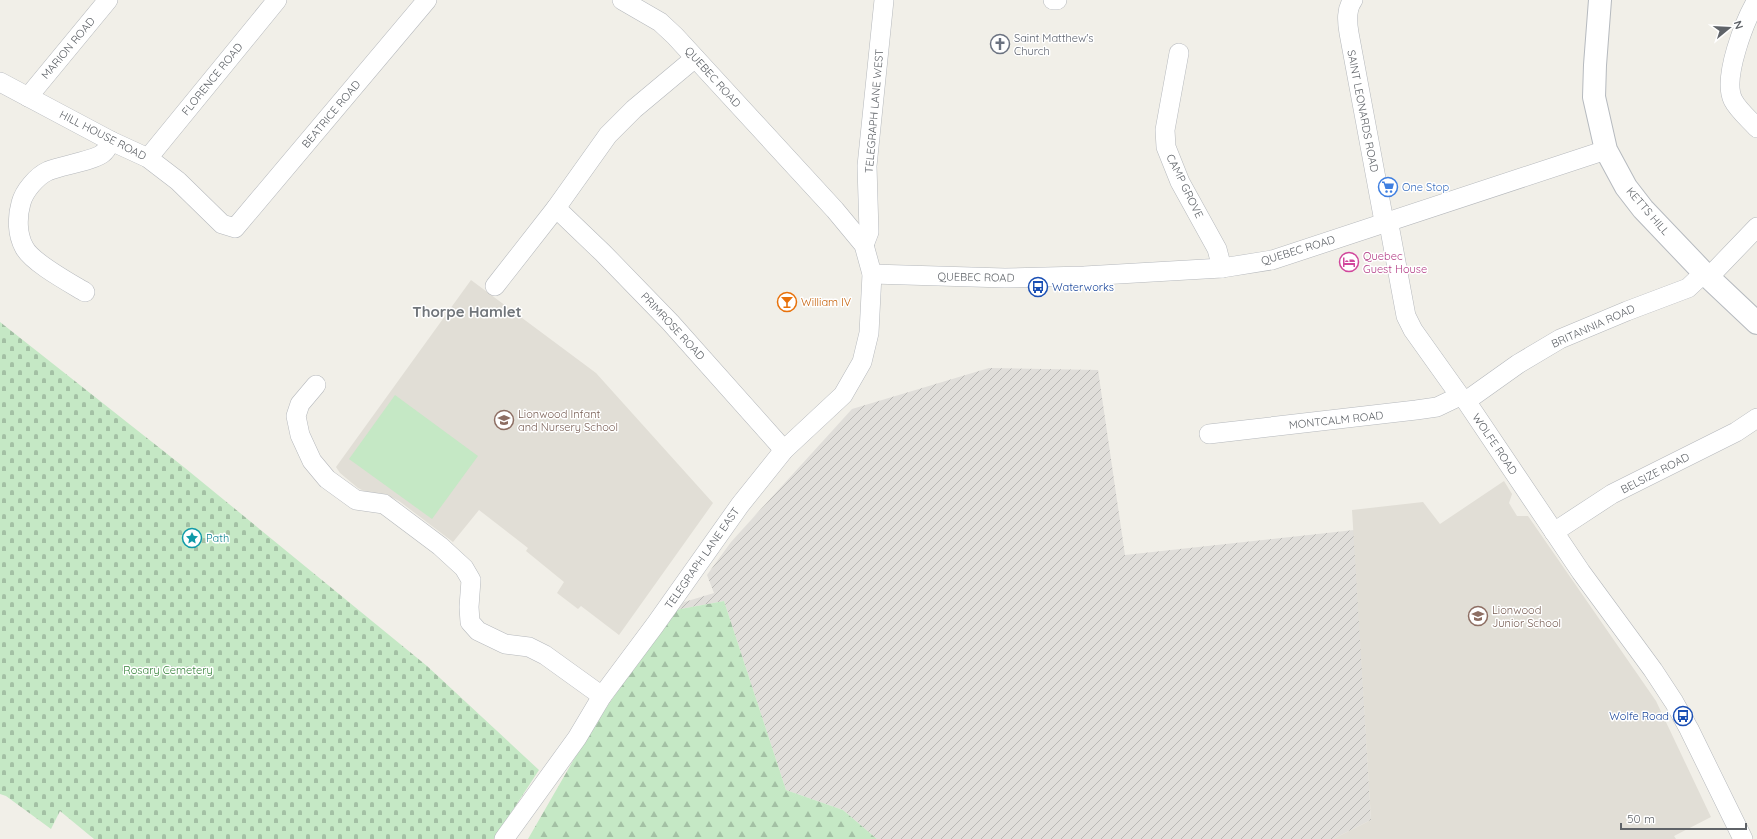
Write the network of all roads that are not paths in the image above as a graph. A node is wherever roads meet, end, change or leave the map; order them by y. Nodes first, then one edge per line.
1 (108, 0) edge
2 (277, 0) edge
3 (427, 0) edge
4 (622, 0) edge
5 (884, 0) edge
6 (1053, 0) edge
7 (1057, 0) edge
8 (1353, 0) edge
9 (1600, 0) edge
10 (1757, 0) edge
11 (1179, 53) dead end
12 (695, 58) junction
13 (0, 82) edge
14 (28, 98) junction
15 (1757, 128) edge
16 (111, 141) junction
17 (1606, 150) junction
18 (148, 158) junction
19 (556, 208) junction
20 (1385, 223) junction
21 (235, 228) joint
22 (1757, 228) edge
23 (864, 245) junction
24 (1222, 268) junction
25 (872, 274) junction
26 (1711, 279) junction
27 (495, 286) dead end
28 (85, 292) dead end
29 (1757, 323) edge
30 (316, 385) dead end
31 (1463, 398) junction
32 (1757, 418) edge
33 (1209, 434) dead end
34 (784, 450) junction
35 (1554, 532) junction
36 (602, 696) junction
37 (504, 839) edge
38 (1743, 839) edge

1 - 14 street, MARION ROAD
2 - 18 street, FLORENCE ROAD
3 - 21 street, BEATRICE ROAD
4 - 12 street, QUEBEC ROAD
5 - 23 street, TELEGRAPH LANE WEST
6 - 7 street
8 - 20 street, SAINT LEONARDS ROAD
9 - 17 main road, KETTS HILL
10 - 15 street
11 - 24 street, CAMP GROVE
12 - 19 street
12 - 23 street, QUEBEC ROAD
13 - 14 street, HILL HOUSE ROAD
14 - 16 street, HILL HOUSE ROAD
16 - 18 street, HILL HOUSE ROAD
16 - 28 street
17 - 20 street, QUEBEC ROAD
17 - 26 main road, KETTS HILL
18 - 21 street, HILL HOUSE ROAD
19 - 27 street
19 - 34 street, PRIMROSE ROAD
20 - 24 street, QUEBEC ROAD
20 - 31 street, WOLFE ROAD
22 - 26 street, BRITANNIA ROAD
23 - 25 street, QUEBEC ROAD
24 - 25 street, QUEBEC ROAD
25 - 34 street, TELEGRAPH LANE EAST
26 - 29 main road, KETTS HILL
26 - 31 street, BRITANNIA ROAD
30 - 36 street
31 - 33 street, MONTCALM ROAD
31 - 35 street, WOLFE ROAD
32 - 35 street, BELSIZE ROAD
34 - 36 street, TELEGRAPH LANE EAST
35 - 38 street, WOLFE ROAD
36 - 37 street, TELEGRAPH LANE EAST

